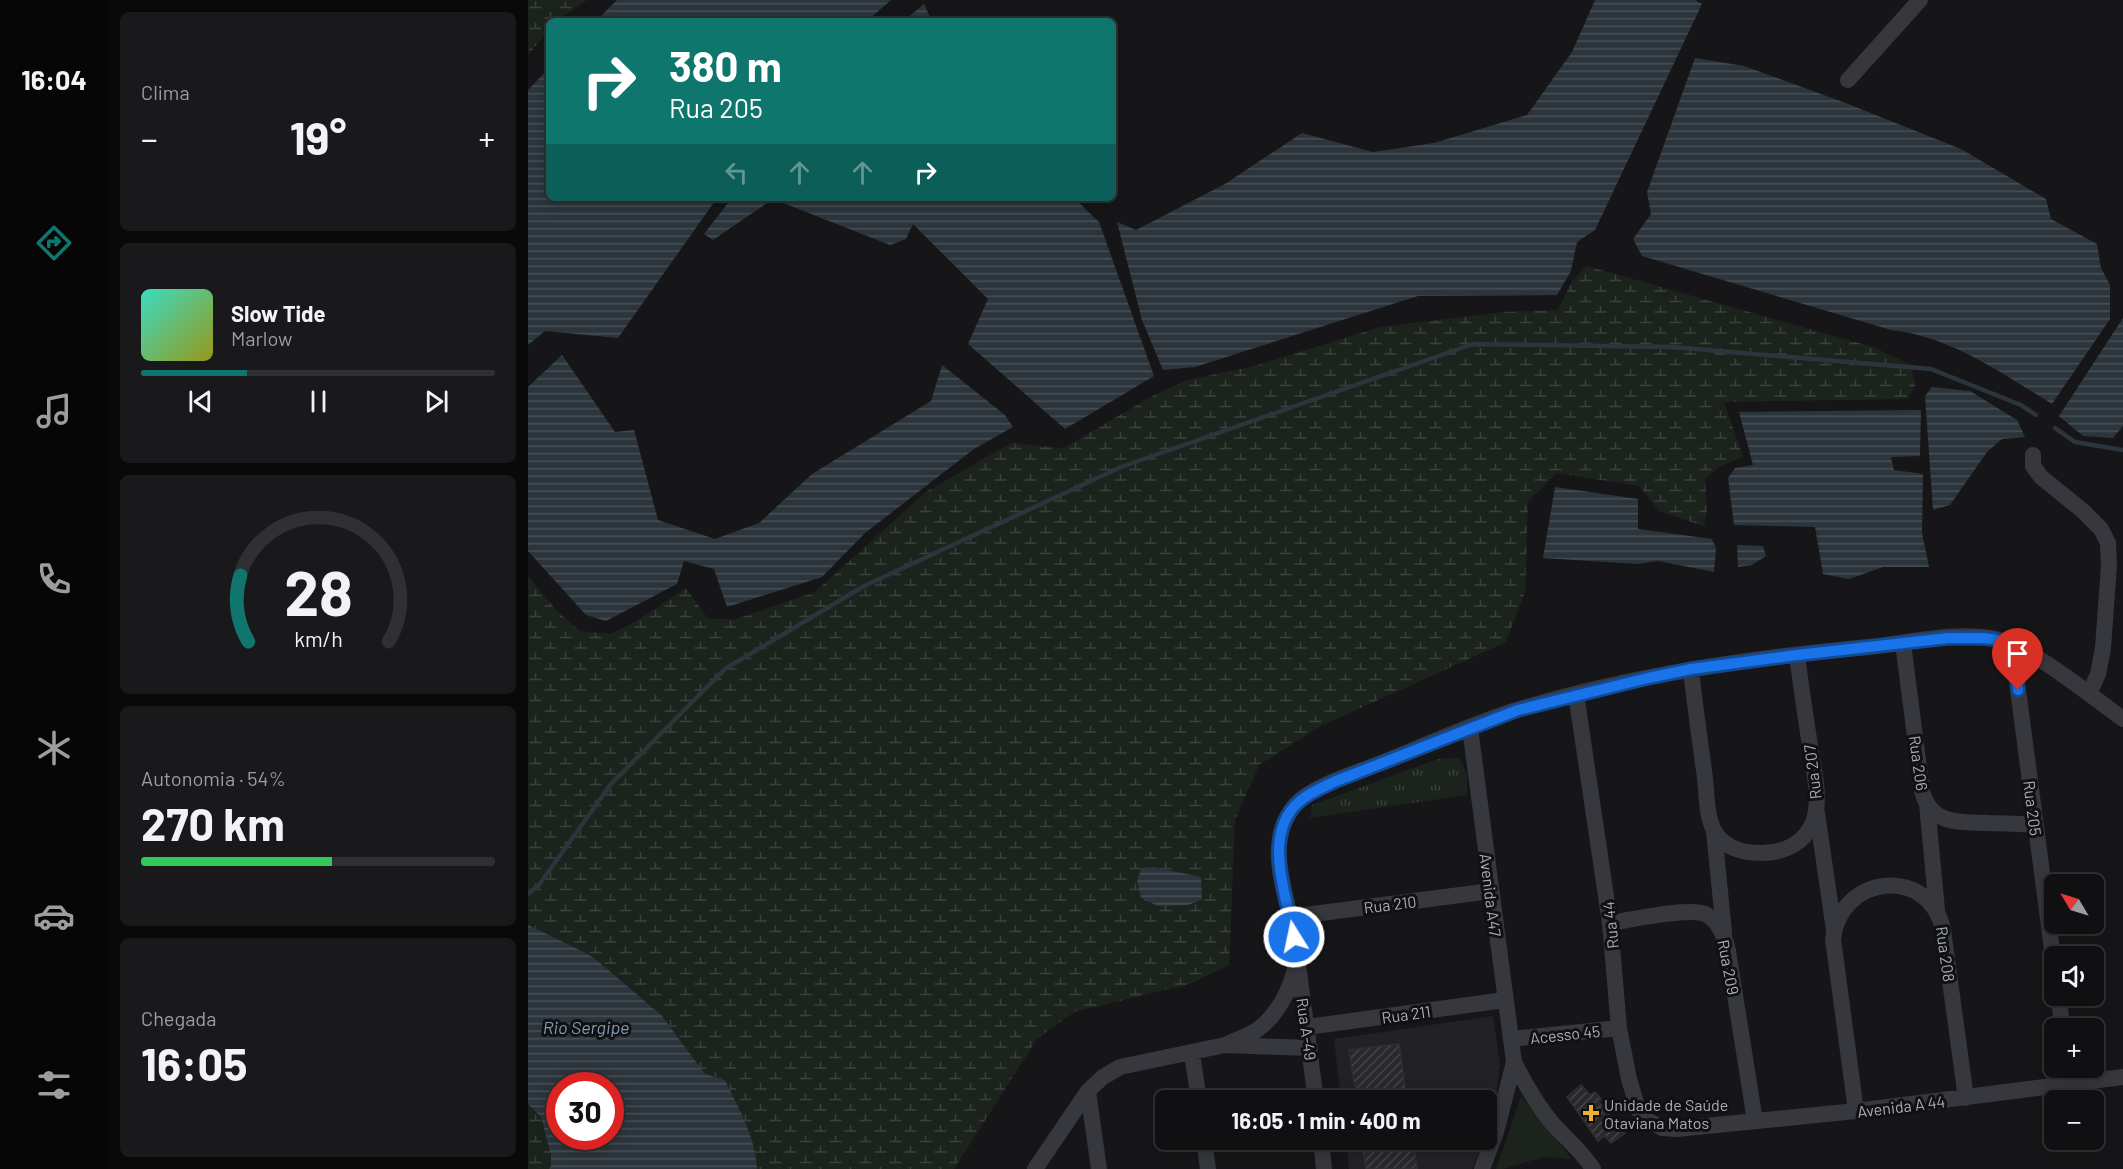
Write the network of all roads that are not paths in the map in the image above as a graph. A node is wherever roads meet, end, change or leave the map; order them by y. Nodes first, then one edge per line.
1 (1920, 0) edge
2 (1848, 80) dead end
3 (2033, 455) dead end
4 (1903, 643) junction
5 (2012, 644) junction
6 (1797, 655) junction
7 (1691, 669) junction
8 (1576, 694) junction
9 (2089, 694) junction
10 (2123, 719) edge
11 (1470, 728) junction
12 (1927, 804) junction
13 (1817, 810) junction
14 (2035, 825) junction
15 (1714, 831) junction
16 (1491, 891) junction
17 (1937, 910) junction
18 (1290, 917) junction
19 (1610, 923) junction
20 (1834, 931) junction
21 (1724, 936) junction
22 (2051, 946) edge
23 (1297, 958) junction
24 (1505, 1000) junction
25 (1307, 1027) junction
26 (1619, 1028) junction
27 (1511, 1039) junction
28 (1226, 1045) junction
29 (1310, 1048) junction
30 (1192, 1053) junction
31 (1514, 1062) junction
32 (2104, 1077) edge
33 (2123, 1077) edge
34 (2060, 1078) edge
35 (1197, 1090) edge
36 (1315, 1090) edge
37 (1088, 1091) junction
38 (1966, 1098) junction
39 (1856, 1112) junction
40 (1755, 1121) junction
41 (1677, 1129) joint
42 (1205, 1150) edge
43 (1322, 1150) edge
44 (1035, 1169) edge
45 (1099, 1169) edge
46 (1208, 1169) edge
47 (1324, 1169) edge
48 (1482, 1169) edge
49 (1593, 1169) edge

1 - 2 street
3 - 9 street
4 - 5 street, Rua A-49
4 - 6 street, Rua A-49
4 - 12 street, Rua 206
5 - 9 street, Rua A-49
5 - 14 street, Rua 205
6 - 7 street, Rua A-49
6 - 13 street, Rua 207
7 - 8 street, Rua A-49
7 - 15 street
8 - 11 street, Rua A-49
8 - 19 street, Rua 44
9 - 10 street, Rua A-49
11 - 16 street, Avenida A47
11 - 18 street, Rua A-49
12 - 14 street, Rua 206
12 - 17 street
13 - 15 street, Rua 207
13 - 20 street
14 - 22 street, Rua 205
15 - 21 street
16 - 18 street, Rua 210
16 - 24 street, Avenida A47
17 - 20 street, Rua 208
17 - 38 street, Rua 208
18 - 23 street, Rua A-49
19 - 21 street, Rua 209
19 - 26 street, Rua 44
20 - 39 street, Rua 208
21 - 40 street, Rua 209
23 - 25 street, Rua A-49
23 - 28 street
24 - 25 street, Rua 211
24 - 27 street, Avenida A47
25 - 29 street, Rua A-49
26 - 27 street, Acesso 45
26 - 41 street, Rua 44
27 - 31 street, Avenida A47
28 - 29 street
28 - 30 street
29 - 36 street, Rua A-49
30 - 35 street
30 - 37 street
31 - 48 street, Avenida A47
31 - 49 street, Avenida A47
32 - 33 street, Avenida A 44
34 - 38 street, Avenida A 44
37 - 44 street
37 - 45 street
38 - 39 street, Avenida A 44
39 - 40 street, Avenida A 44
40 - 41 street, Avenida A 44
42 - 46 street
43 - 47 street

